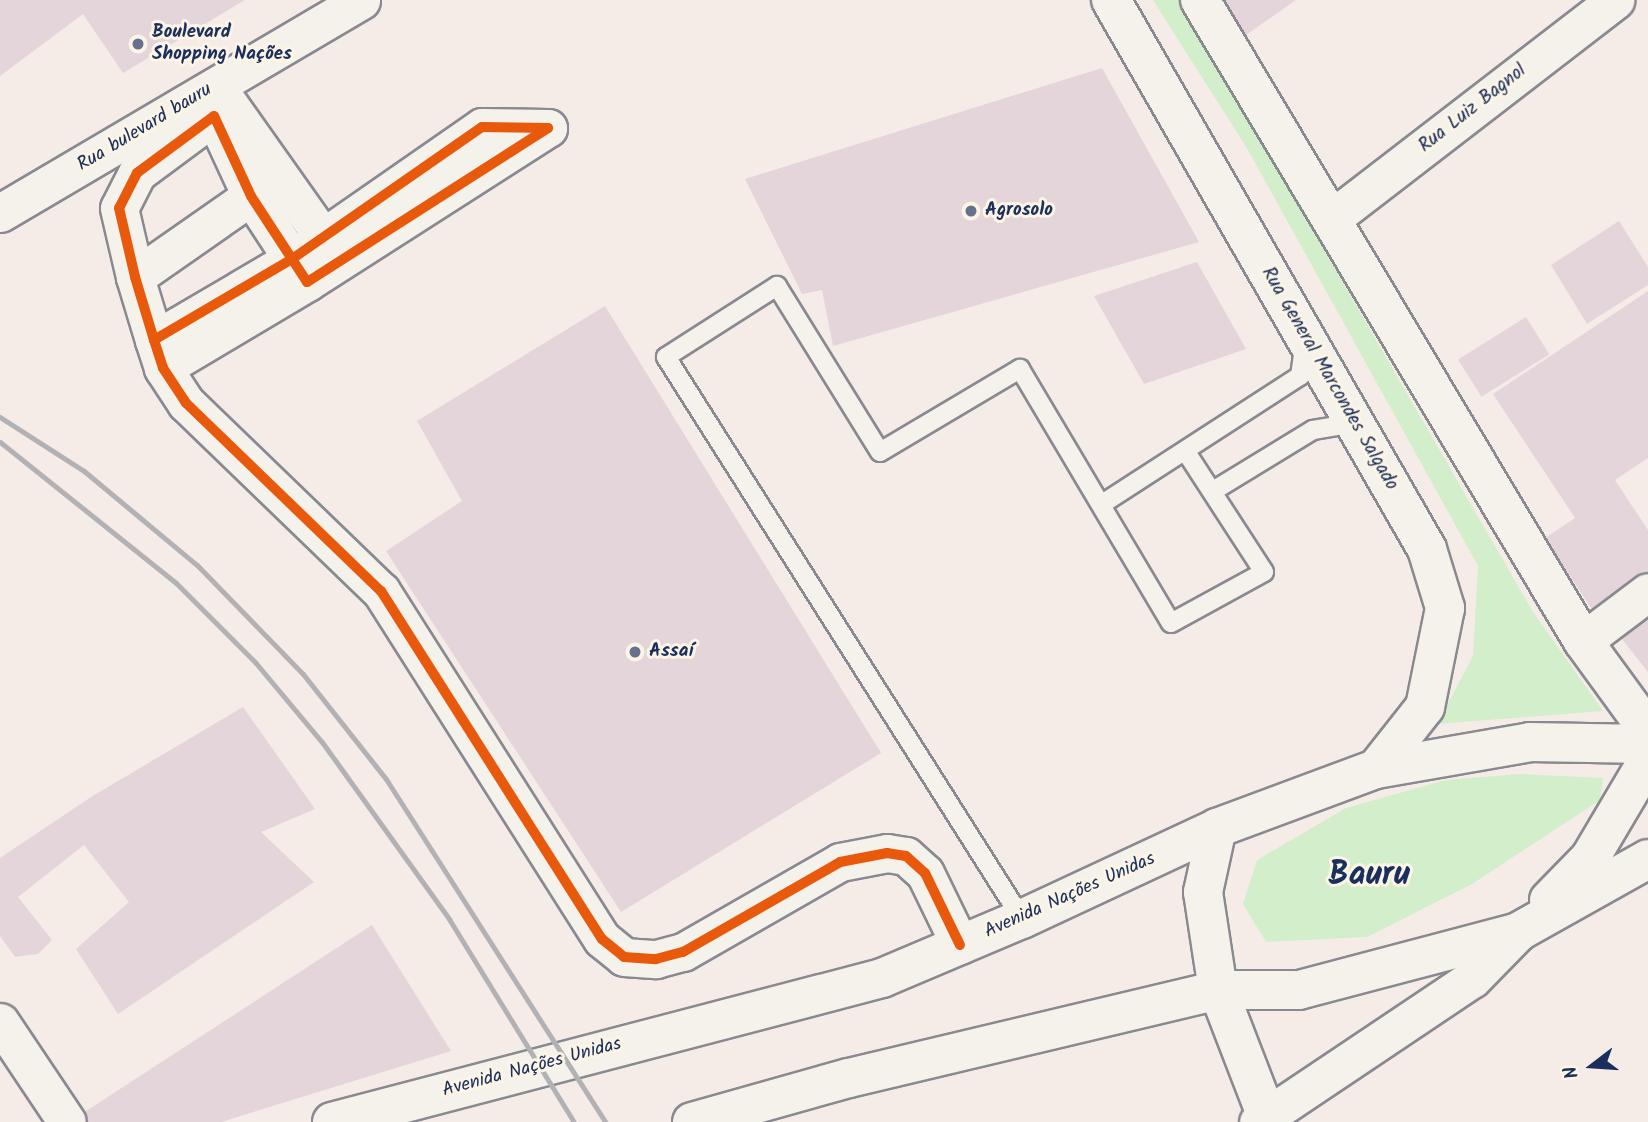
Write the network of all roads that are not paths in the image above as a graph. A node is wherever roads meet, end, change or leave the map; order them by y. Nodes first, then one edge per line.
1 (361, 0) edge
2 (1111, 0) edge
3 (1200, 0) edge
4 (1615, 0) edge
5 (251, 196) junction
6 (0, 212) edge
7 (1331, 219) junction
8 (323, 237) junction
9 (299, 270) junction
10 (135, 277) junction
11 (1306, 338) junction
12 (158, 354) junction
13 (1355, 423) junction
14 (1186, 452) junction
15 (1213, 491) junction
16 (1102, 504) junction
17 (1648, 592) edge
18 (1583, 641) junction
19 (1648, 730) edge
20 (1648, 744) edge
21 (1648, 760) edge
22 (1376, 769) junction
23 (1217, 828) junction
24 (1648, 859) edge
25 (1022, 919) junction
26 (1518, 932) junction
27 (960, 945) junction
28 (881, 978) junction
29 (1219, 990) junction
30 (0, 1022) edge
31 (1264, 1120) edge
32 (67, 1122) edge
33 (332, 1122) edge
34 (692, 1122) edge

1 - 6 street, Rua bulevard bauru
2 - 11 main road, Rua General Marcondes Salgado
3 - 7 main road
4 - 7 street, Rua Luiz Bagnol
5 - 9 street
5 - 10 street
5 - 10 street
7 - 18 main road
8 - 9 street
8 - 9 street
8 - 28 street
9 - 12 street
10 - 12 street
11 - 13 main road, Rua General Marcondes Salgado
11 - 14 lane
12 - 27 street
13 - 15 lane
13 - 22 main road, Rua General Marcondes Salgado
14 - 15 lane
14 - 16 lane
15 - 16 lane
16 - 25 lane
17 - 18 street
18 - 19 main road
20 - 22 main road, Avenida Nações Unidas
21 - 26 main road
22 - 23 main road, Avenida Nações Unidas
23 - 25 main road, Avenida Nações Unidas
23 - 29 main road
24 - 26 main road
25 - 27 main road, Avenida Nações Unidas
26 - 29 main road
26 - 31 street
27 - 28 main road, Avenida Nações Unidas
28 - 33 main road, Avenida Nações Unidas
29 - 31 main road
29 - 34 main road
30 - 32 street

